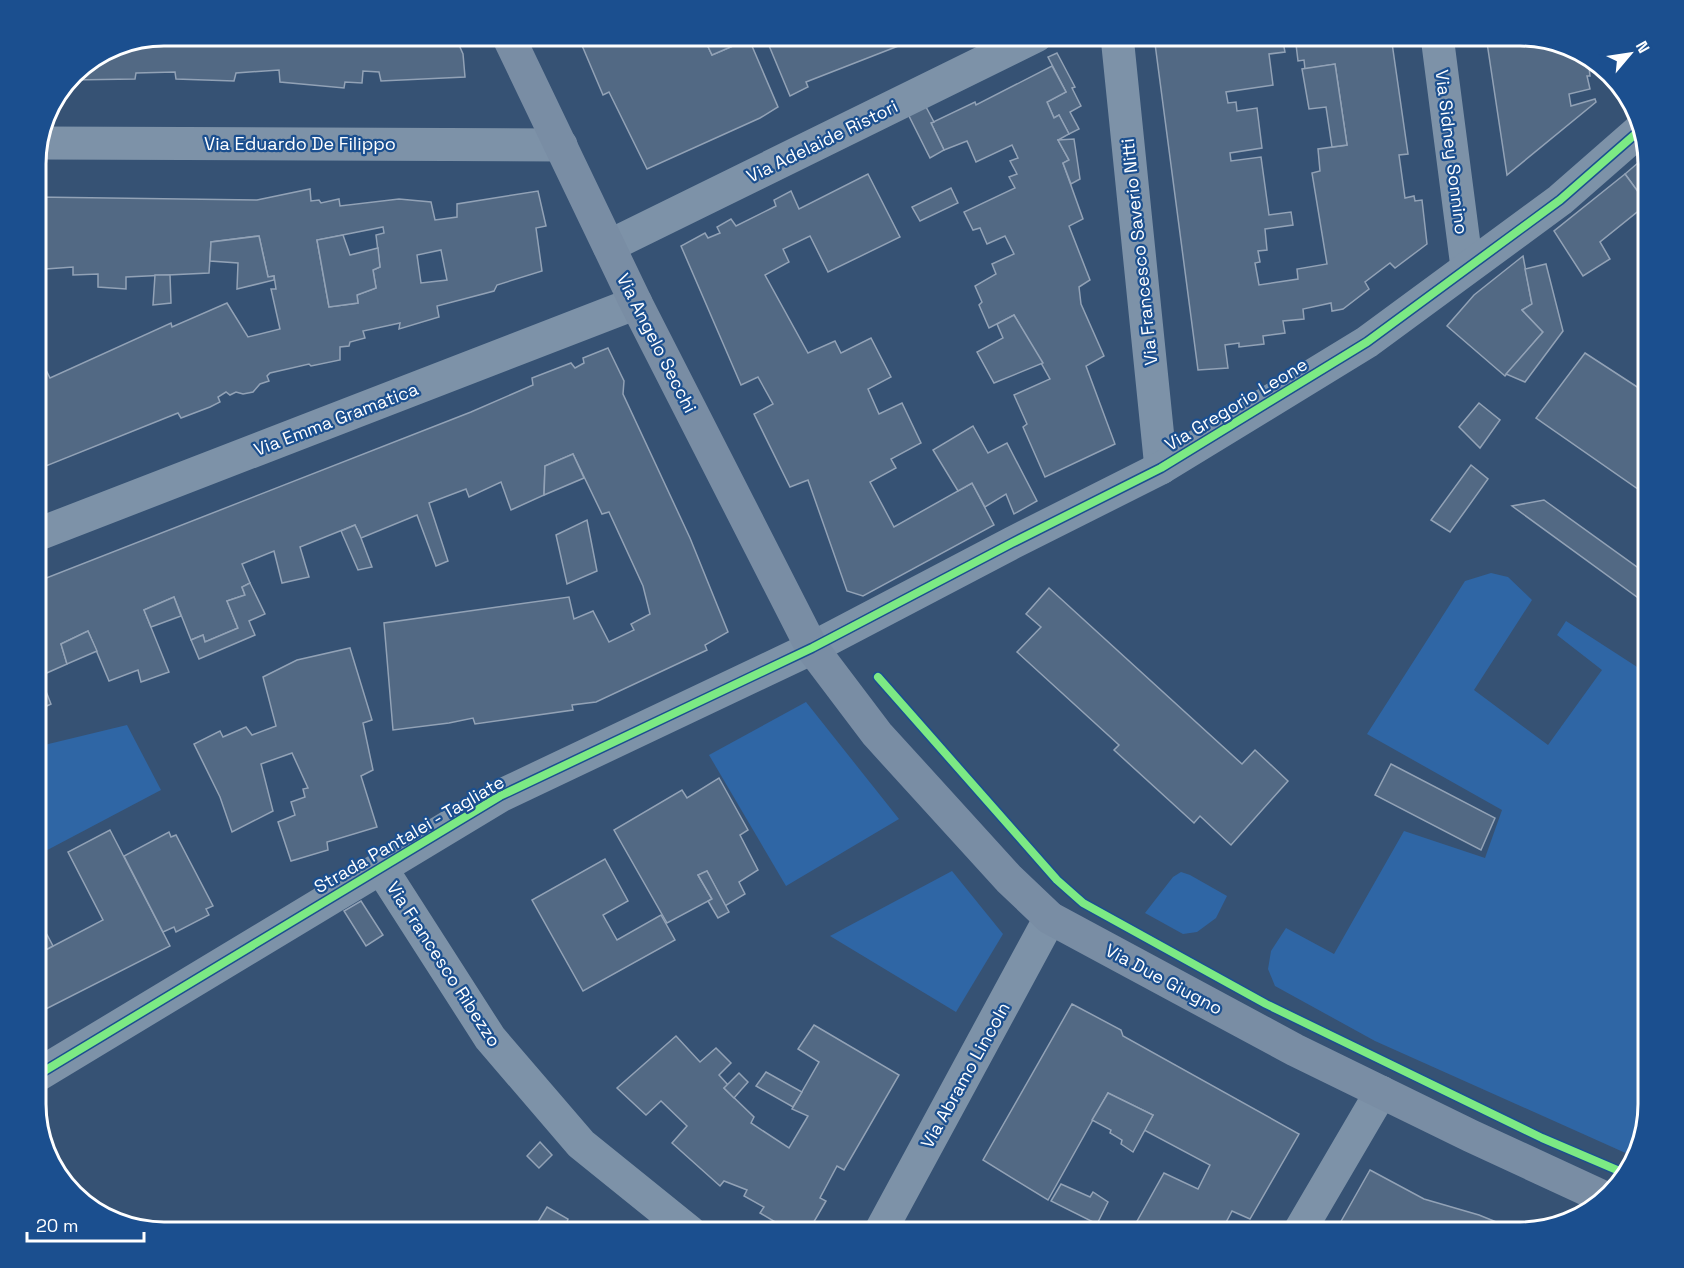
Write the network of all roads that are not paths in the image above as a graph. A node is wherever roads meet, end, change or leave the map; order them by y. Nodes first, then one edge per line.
1 (513, 46) edge
2 (1016, 46) edge
3 (1118, 46) edge
4 (1438, 46) edge
5 (1633, 136) edge
6 (49, 143) edge
7 (561, 145) junction
8 (609, 246) junction
9 (1467, 267) junction
10 (636, 303) junction
11 (1161, 468) junction
12 (47, 531) edge
13 (812, 648) junction
14 (381, 867) junction
15 (1050, 918) junction
16 (47, 1069) edge
17 (1381, 1092) junction
18 (1596, 1194) edge
19 (678, 1222) edge
20 (885, 1222) edge
21 (1305, 1222) edge

1 - 7 street, Via Angelo Secchi
2 - 8 street, Via Adelaide Ristori
3 - 11 street, Via Francesco Saverio Nitti
4 - 9 street, Via Sidney Sonnino
5 - 9 street, Via Gregorio Leone
6 - 7 street, Via Eduardo De Filippo
7 - 8 street, Via Angelo Secchi
8 - 10 street, Via Angelo Secchi
9 - 11 street, Via Gregorio Leone
10 - 12 street, Via Emma Gramatica
10 - 13 street, Via Angelo Secchi
11 - 13 street, Via Gregorio Leone
13 - 14 street, Strada Pantalei - Tagliate
13 - 15 street, Via Due Giugno
14 - 16 street, Strada Pantalei - Tagliate
14 - 19 street, Via Francesco Ribezzo
15 - 17 street, Via Due Giugno
15 - 20 street, Via Abramo Lincoln
17 - 18 street, Via Due Giugno
17 - 21 street

